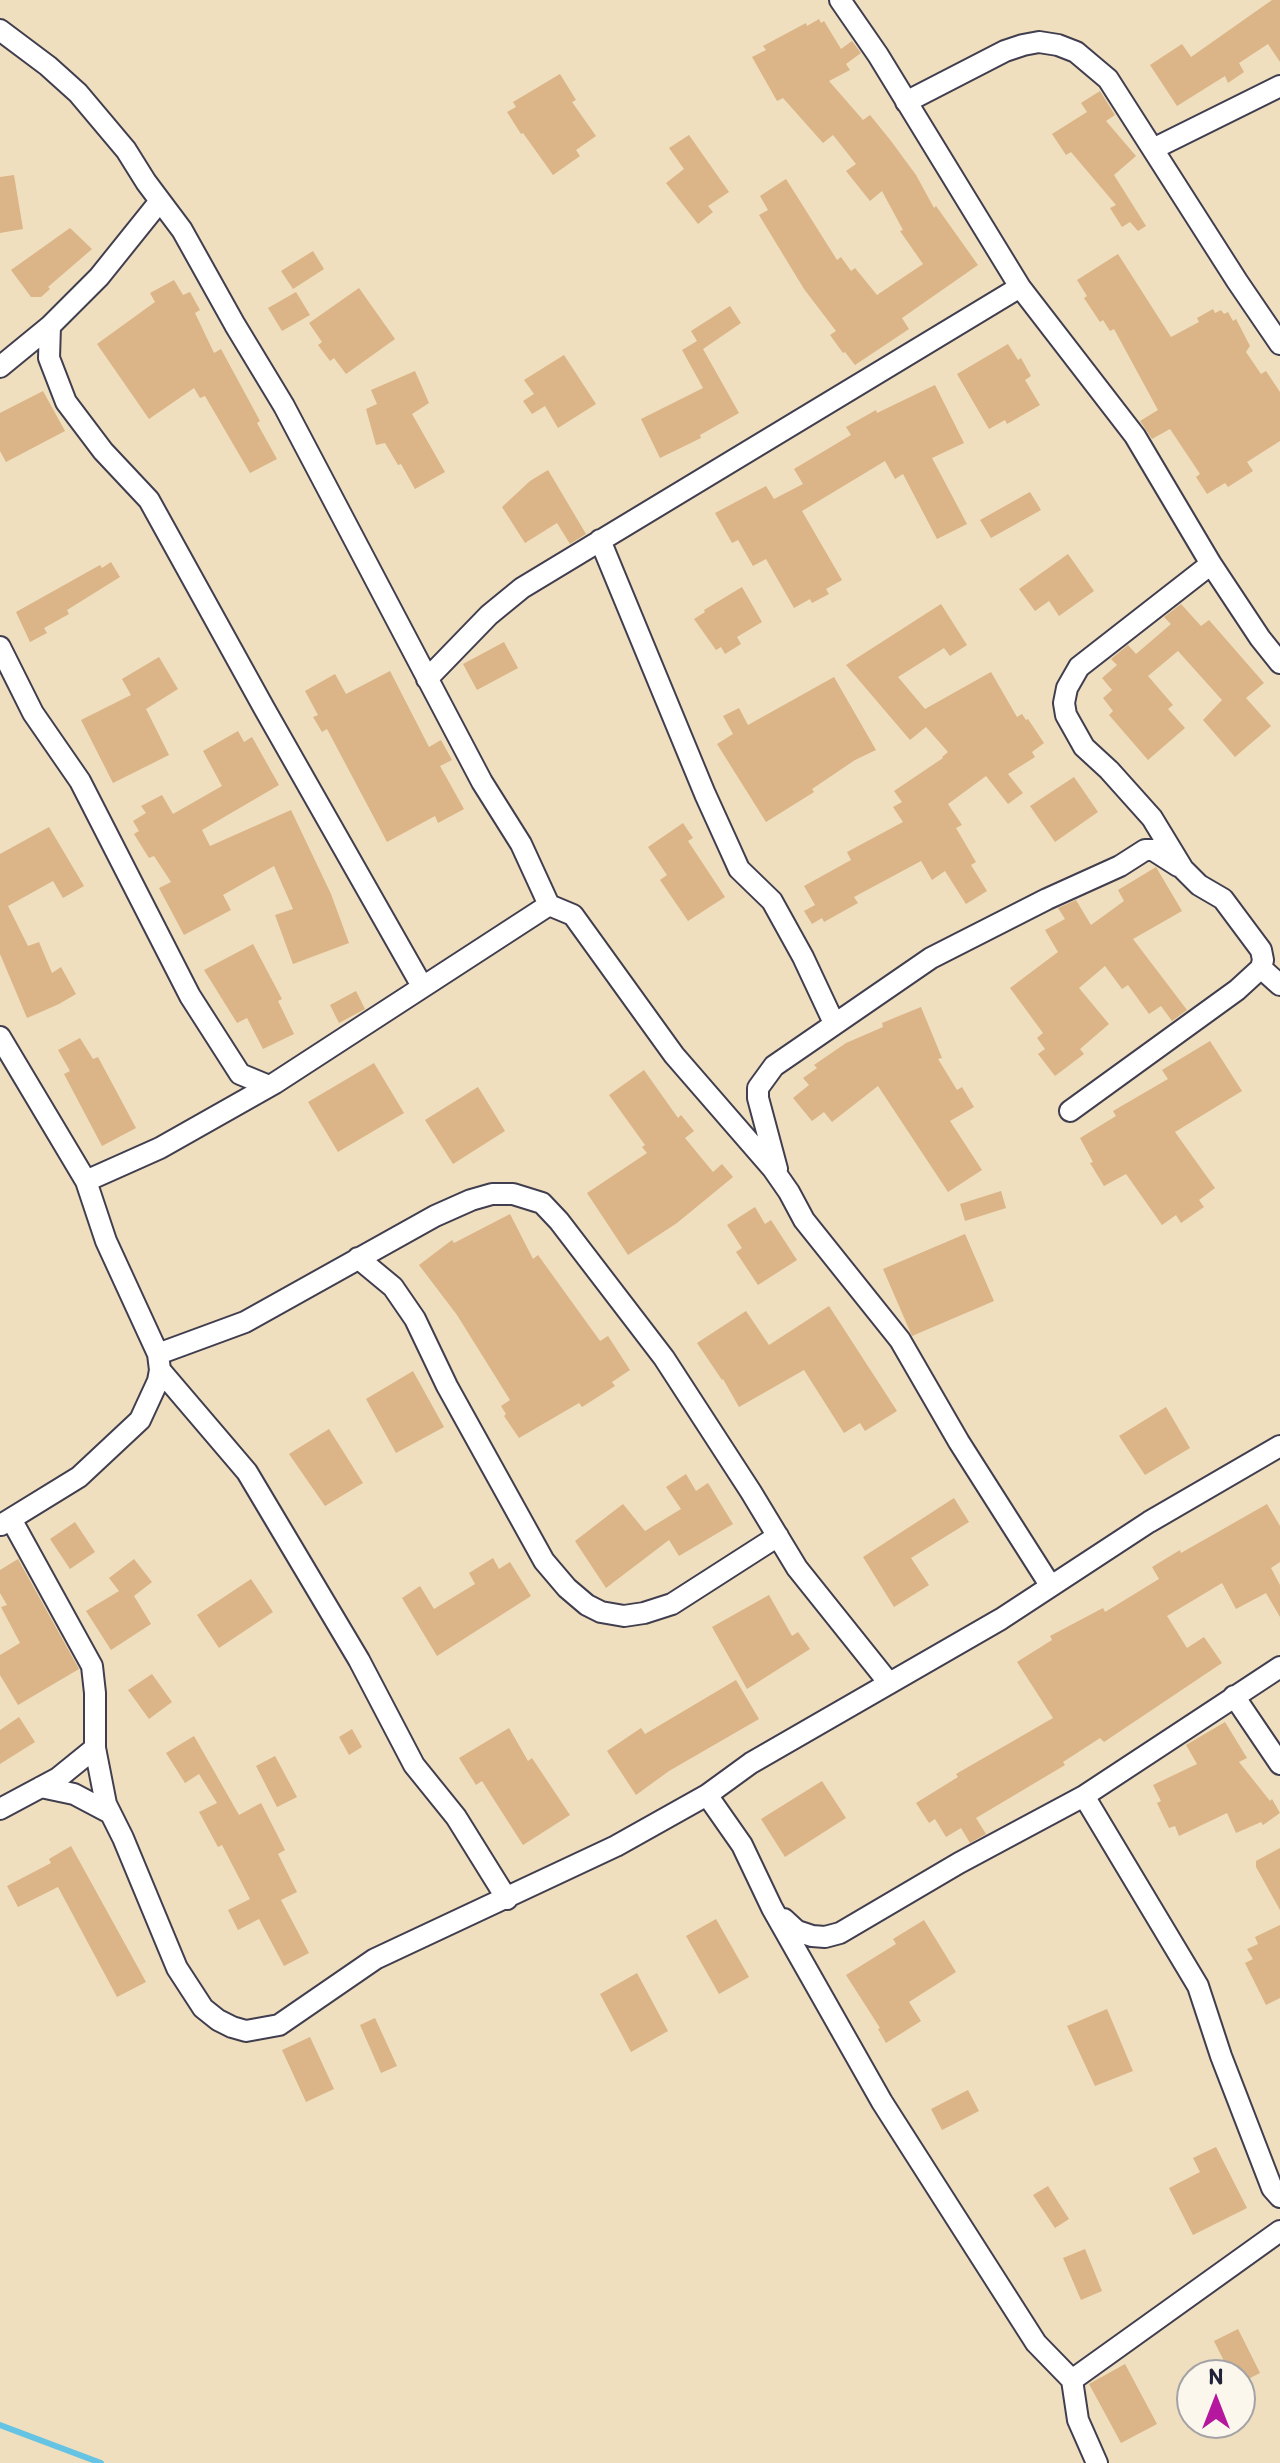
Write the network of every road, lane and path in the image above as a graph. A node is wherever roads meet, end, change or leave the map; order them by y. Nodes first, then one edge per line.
1 (840, 0) edge
2 (0, 30) edge
3 (1280, 86) edge
4 (906, 102) junction
5 (1153, 149) junction
6 (160, 201) junction
7 (1020, 287) junction
8 (50, 326) junction
9 (1280, 344) edge
10 (0, 367) edge
11 (600, 540) junction
12 (1211, 564) junction
13 (0, 647) edge
14 (1280, 663) edge
15 (427, 679) junction
16 (1183, 869) junction
17 (549, 905) junction
18 (1261, 968) junction
19 (1280, 985) edge
20 (422, 986) junction
21 (834, 1023) junction
22 (0, 1037) edge
23 (240, 1074) junction
24 (269, 1086) junction
25 (235, 1105) junction
26 (1070, 1111) dead end
27 (86, 1181) junction
28 (781, 1181) junction
29 (358, 1258) junction
30 (159, 1362) junction
31 (1280, 1446) edge
32 (5, 1522) edge
33 (778, 1536) junction
34 (1050, 1585) junction
35 (1280, 1667) edge
36 (889, 1683) junction
37 (1234, 1696) junction
38 (95, 1748) junction
39 (1280, 1764) edge
40 (41, 1787) junction
41 (707, 1795) junction
42 (1084, 1796) junction
43 (0, 1809) edge
44 (110, 1813) junction
45 (507, 1899) junction
46 (772, 1908) junction
47 (1280, 2197) edge
48 (1280, 2231) edge
49 (1072, 2380) junction
50 (1097, 2463) edge

1 - 4 street
2 - 6 street
3 - 5 street
4 - 5 street
4 - 7 street
5 - 9 street
6 - 8 street
6 - 15 street
7 - 11 street
7 - 12 street
8 - 10 street
8 - 20 street
11 - 15 street
11 - 21 street
12 - 14 street
12 - 16 street
13 - 23 street
15 - 17 street
16 - 18 street
16 - 21 street
17 - 20 street
17 - 28 street
18 - 19 street
18 - 26 street
20 - 24 street
21 - 28 street
22 - 27 street
23 - 24 street
23 - 25 street
24 - 25 street
25 - 27 street
27 - 30 street
28 - 34 street
29 - 30 street
29 - 33 street
29 - 33 street
30 - 32 street
30 - 45 street
31 - 34 street
32 - 38 street
33 - 36 street
34 - 36 street
35 - 37 street
36 - 41 street
37 - 39 street
37 - 42 street
38 - 40 street
38 - 44 street
40 - 43 street
40 - 44 street
41 - 45 street
41 - 46 street
42 - 46 street
42 - 47 street
44 - 45 street
46 - 49 street
48 - 49 street
49 - 50 street

